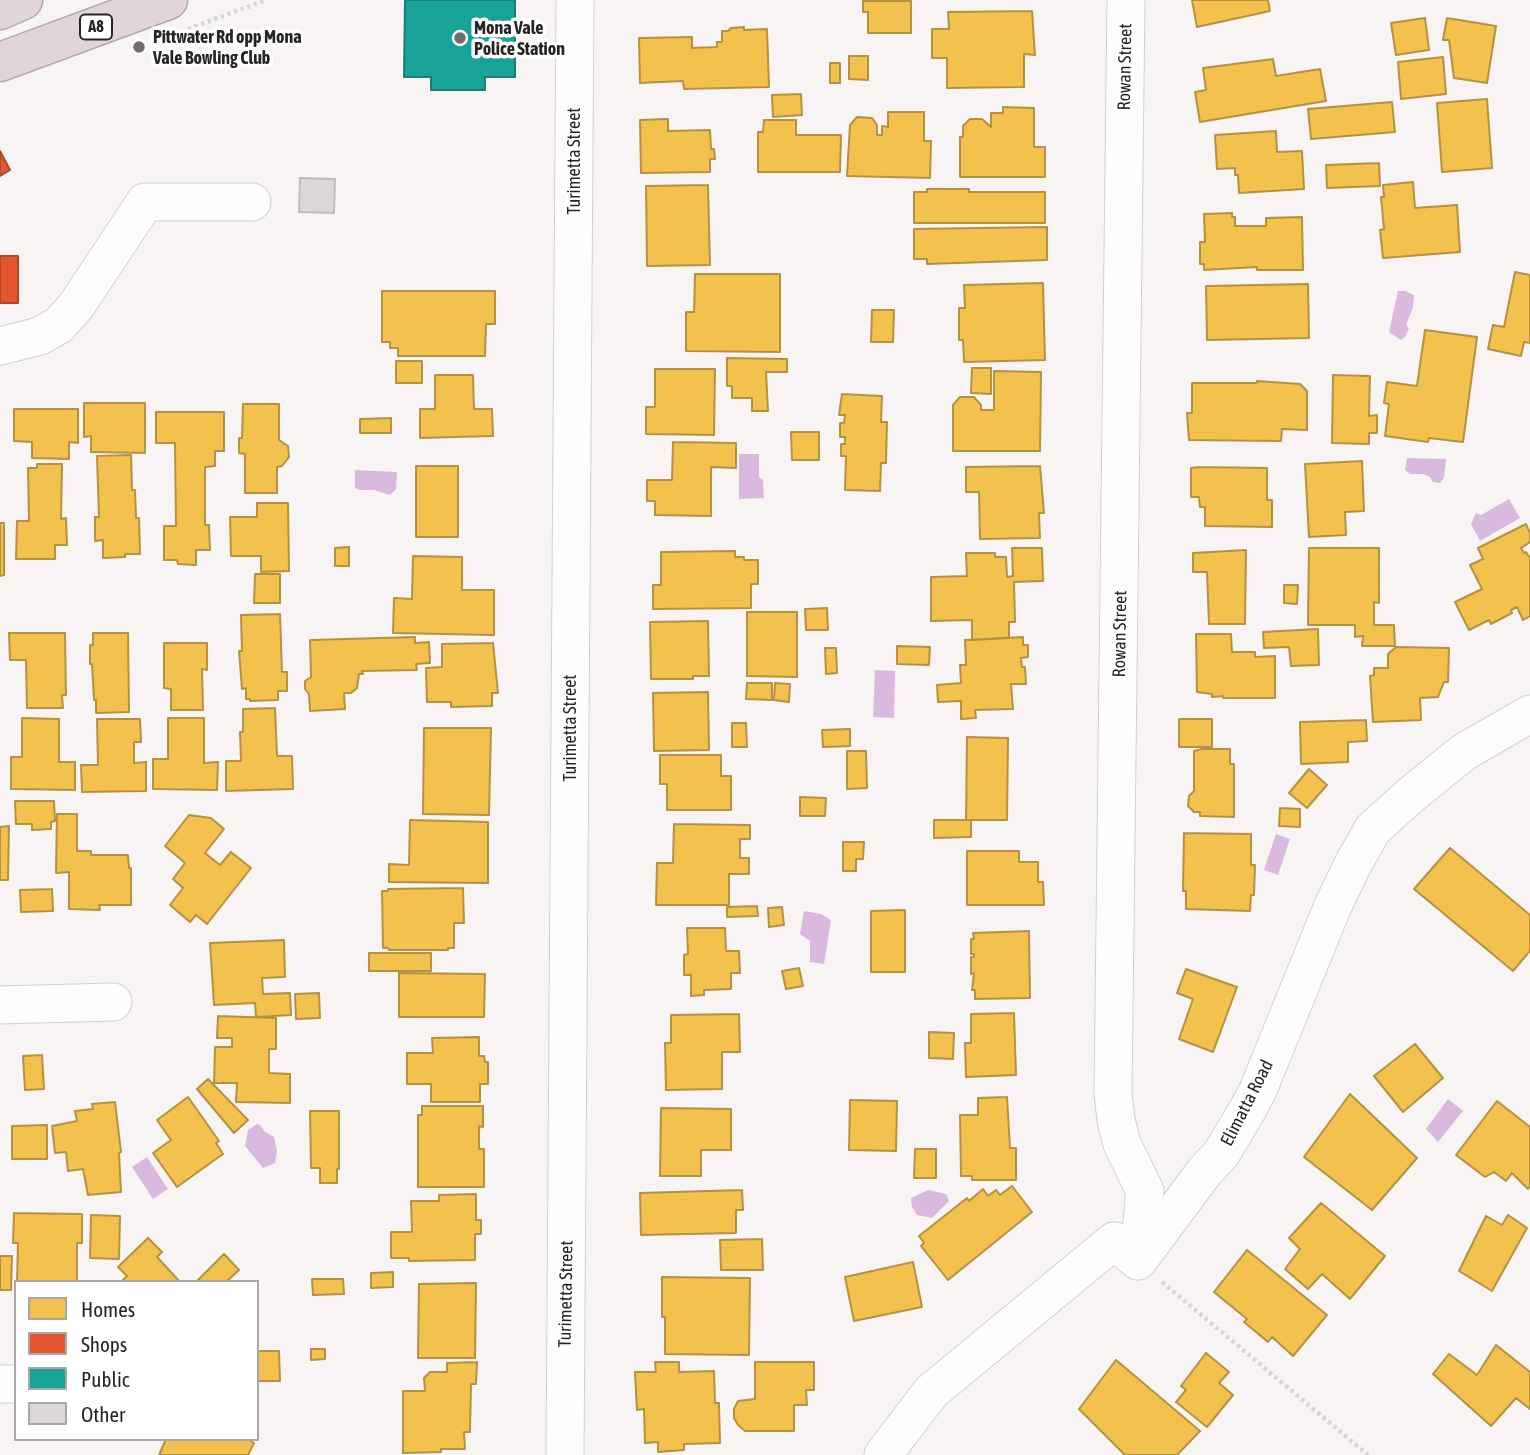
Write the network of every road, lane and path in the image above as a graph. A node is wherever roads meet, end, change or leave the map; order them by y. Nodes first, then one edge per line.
1 (23, 0) edge
2 (168, 0) edge
3 (575, 0) edge
4 (1126, 0) edge
5 (0, 10) edge
6 (0, 62) edge
7 (252, 202) dead end
8 (0, 346) edge
9 (1530, 714) edge
10 (113, 1002) dead end
11 (0, 1005) edge
12 (1138, 1261) junction
13 (565, 1455) edge
14 (883, 1455) edge
15 (1368, 1455) edge

1 - 5 highway
2 - 6 highway, A8
3 - 13 street, Turimetta Street
4 - 12 street, Rowan Street
7 - 8 street
9 - 12 street, Elimatta Road
10 - 11 street
12 - 14 street
12 - 15 path

